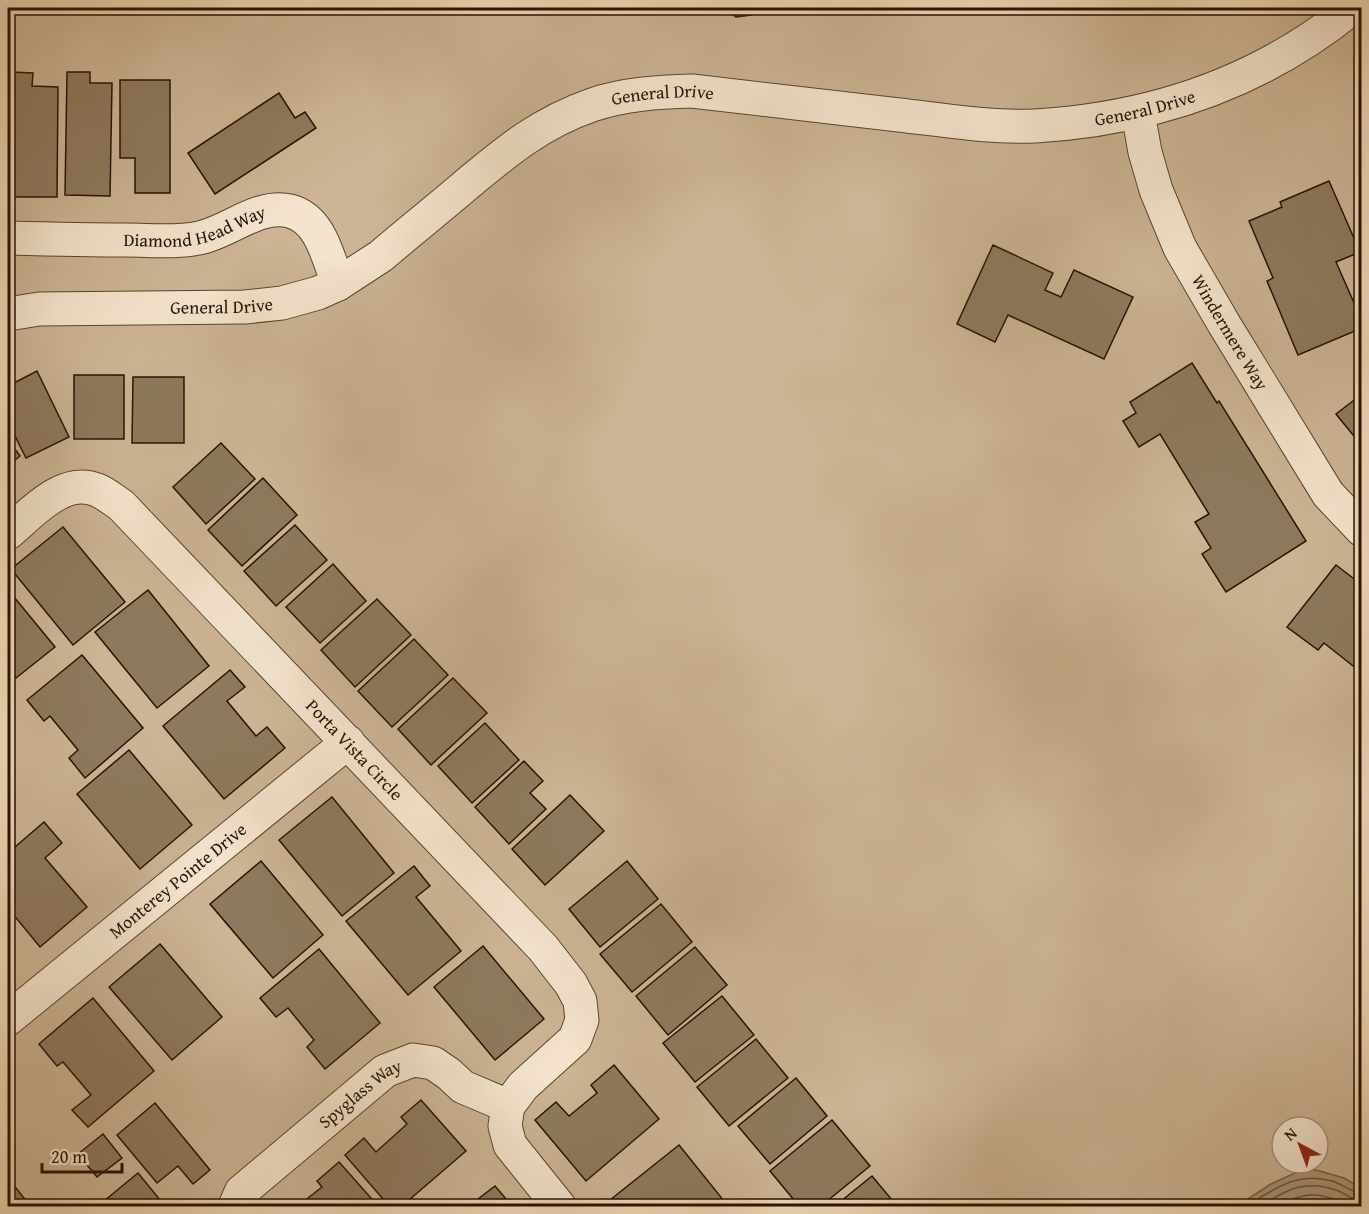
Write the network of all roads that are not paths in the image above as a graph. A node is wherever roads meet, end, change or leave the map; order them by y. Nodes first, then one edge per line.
1 (1352, 8) edge
2 (1138, 113) junction
3 (8, 238) edge
4 (338, 284) junction
5 (8, 314) edge
6 (1362, 530) edge
7 (8, 533) edge
8 (348, 742) junction
9 (8, 1019) edge
10 (508, 1106) junction
11 (236, 1206) edge
12 (559, 1206) edge

1 - 2 street, General Drive
2 - 4 street, General Drive
2 - 6 street, Windermere Way
3 - 4 street, Diamond Head Way
4 - 5 street, General Drive
7 - 8 street, Porta Vista Circle
8 - 9 street, Monterey Pointe Drive
8 - 10 street, Porta Vista Circle
10 - 11 street, Spyglass Way
10 - 12 street

